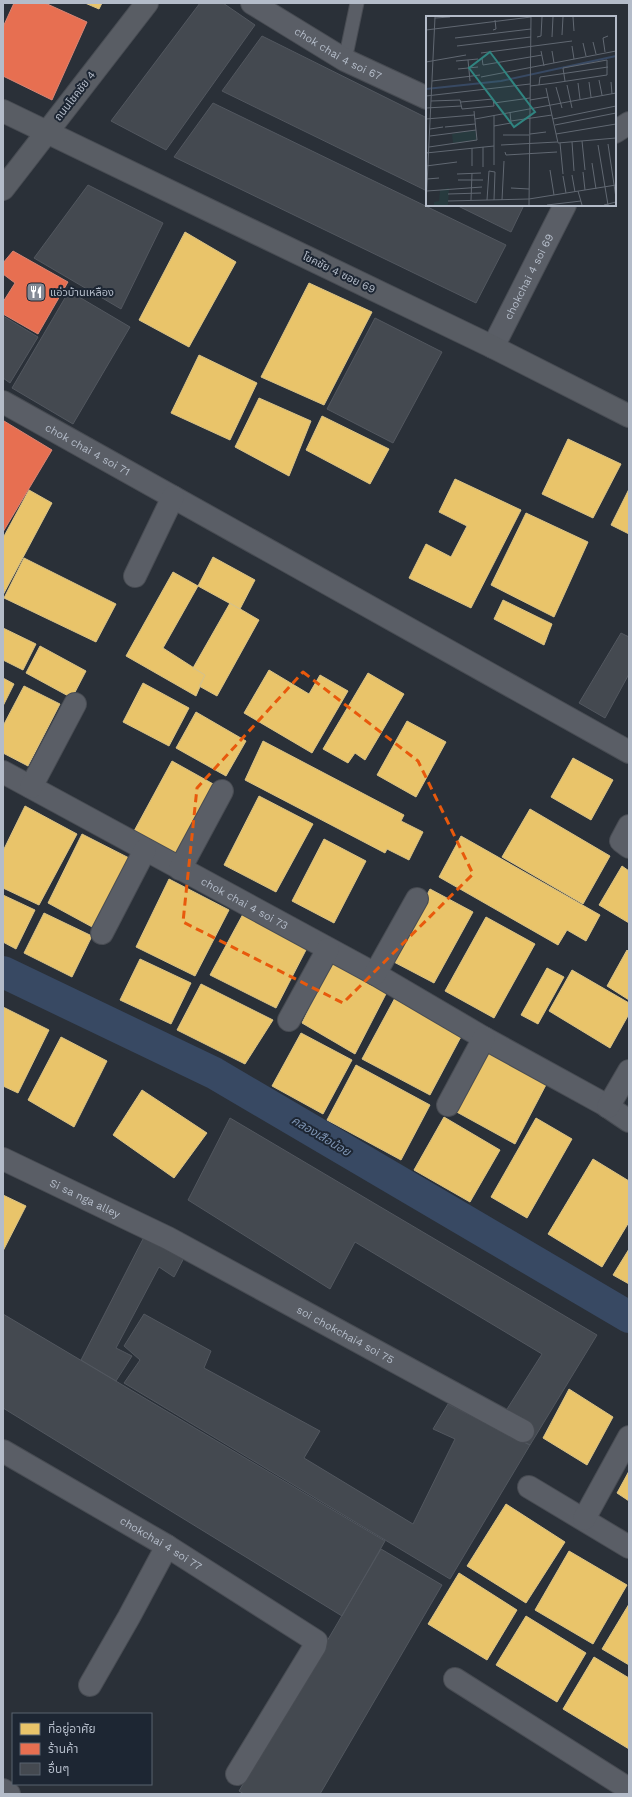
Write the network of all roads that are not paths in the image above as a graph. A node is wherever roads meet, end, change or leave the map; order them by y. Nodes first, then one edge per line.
1 (147, 3) edge
2 (252, 3) edge
3 (357, 3) edge
4 (345, 60) junction
5 (426, 98) edge
6 (3, 111) edge
7 (629, 123) edge
8 (616, 131) edge
9 (47, 133) junction
10 (3, 189) edge
11 (564, 206) edge
12 (493, 347) junction
13 (3, 402) edge
14 (629, 416) edge
15 (173, 497) junction
16 (135, 576) dead end
17 (75, 704) dead end
18 (629, 752) edge
19 (5, 780) edge
20 (31, 788) junction
21 (222, 791) dead end
22 (629, 826) edge
23 (629, 847) edge
24 (145, 850) junction
25 (180, 869) junction
26 (417, 899) dead end
27 (102, 933) dead end
28 (328, 949) junction
29 (375, 974) junction
30 (289, 1020) dead end
31 (484, 1038) junction
32 (629, 1071) edge
33 (448, 1105) dead end
34 (608, 1107) junction
35 (629, 1121) edge
36 (3, 1159) edge
37 (168, 1238) joint
38 (523, 1431) dead end
39 (629, 1437) edge
40 (5, 1455) edge
41 (529, 1487) dead end
42 (584, 1519) junction
43 (167, 1546) junction
44 (629, 1547) edge
45 (455, 1678) dead end
46 (90, 1685) dead end
47 (237, 1774) dead end
48 (629, 1789) edge
49 (3, 1790) edge
50 (10, 1794) edge

1 - 9 street, ถนนโชคชัย 4
2 - 4 street, chok chai 4 soi 67
3 - 4 lane
4 - 5 street, chok chai 4 soi 67
6 - 9 street, โชคชัย 4 ซอย 69
7 - 8 street
9 - 10 street, ถนนโชคชัย 4
9 - 12 street, โชคชัย 4 ซอย 69
11 - 12 street, chokchai 4 soi 69
12 - 14 street, โชคชัย 4 ซอย 69
13 - 15 street, chok chai 4 soi 71
15 - 16 street
15 - 18 street, chok chai 4 soi 71
17 - 20 street
19 - 20 street, chok chai 4 soi 73
20 - 24 street, chok chai 4 soi 73
21 - 25 street
22 - 23 street
24 - 25 street, chok chai 4 soi 73
24 - 27 street
25 - 28 street, chok chai 4 soi 73
26 - 29 street
28 - 29 street, chok chai 4 soi 73
28 - 30 street
29 - 31 street, chok chai 4 soi 73
31 - 33 street
31 - 34 street, chok chai 4 soi 73
32 - 34 street
34 - 35 street, chok chai 4 soi 73
36 - 37 street, Si sa nga alley
37 - 38 street, soi chokchai4 soi 75
39 - 42 street
40 - 43 street, chokchai 4 soi 77
41 - 42 street
42 - 44 street
43 - 46 street
43 - 47 street, chokchai 4 soi 77
45 - 48 street
49 - 50 street

